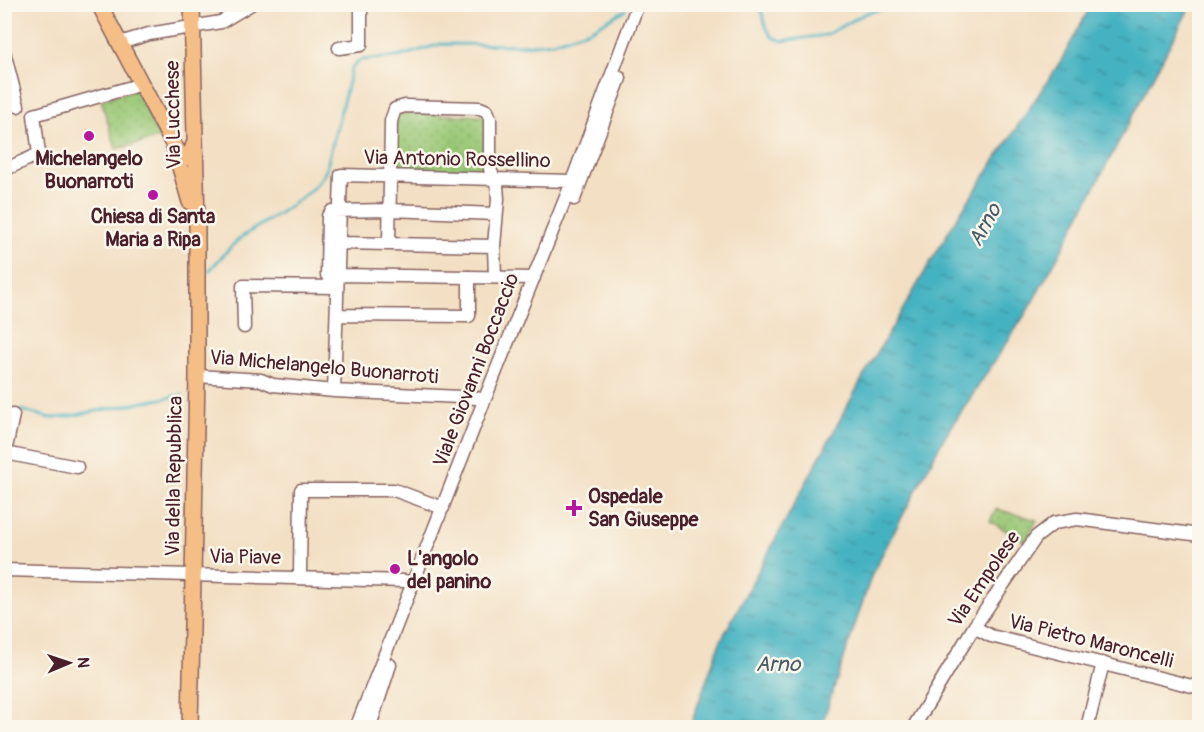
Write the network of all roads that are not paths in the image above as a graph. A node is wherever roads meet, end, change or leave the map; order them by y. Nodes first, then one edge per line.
1 (99, 4) edge
2 (192, 4) edge
3 (251, 4) edge
4 (361, 4) edge
5 (638, 4) edge
6 (193, 27) junction
7 (630, 30) junction
8 (120, 42) junction
9 (339, 48) dead end
10 (4, 52) edge
11 (141, 84) junction
12 (18, 106) dead end
13 (173, 144) junction
14 (194, 144) junction
15 (4, 170) edge
16 (389, 176) junction
17 (495, 179) junction
18 (572, 181) junction
19 (389, 210) junction
20 (340, 211) junction
21 (496, 214) junction
22 (197, 225) junction
23 (339, 243) junction
24 (389, 243) junction
25 (494, 246) junction
26 (469, 277) junction
27 (495, 277) junction
28 (534, 278) junction
29 (338, 281) junction
30 (337, 315) junction
31 (243, 327) dead end
32 (197, 376) junction
33 (334, 391) junction
34 (484, 401) junction
35 (13, 415) dead end
36 (5, 455) edge
37 (77, 467) dead end
38 (443, 508) junction
39 (1200, 535) edge
40 (4, 570) edge
41 (194, 576) junction
42 (300, 577) junction
43 (413, 584) junction
44 (974, 627) junction
45 (1103, 663) junction
46 (1200, 688) edge
47 (365, 725) edge
48 (190, 728) edge
49 (913, 728) edge
50 (1087, 728) edge

1 - 8 main road
2 - 6 main road, Via Lucchese
3 - 6 street
4 - 9 street
5 - 7 street, Viale Giovanni Boccaccio
6 - 8 street
6 - 14 main road, Via Lucchese
7 - 18 street, Viale Giovanni Boccaccio
7 - 47 street, Viale Giovanni Boccaccio
8 - 11 main road
10 - 12 street
11 - 13 main road
11 - 15 street
13 - 14 main road
13 - 22 main road
14 - 22 main road, Via Lucchese
16 - 17 street, Via Antonio Rossellino
16 - 17 street
16 - 19 street
16 - 20 street, Via Antonio Rossellino
17 - 18 street, Via Antonio Rossellino
17 - 21 street
18 - 28 street, Viale Giovanni Boccaccio
19 - 20 street
19 - 21 street
19 - 24 street
20 - 23 street
20 - 29 street
21 - 25 street
22 - 32 main road, Via della Repubblica
23 - 24 street
23 - 29 street
24 - 25 street
25 - 27 street
26 - 27 street
26 - 29 street
26 - 30 street
27 - 28 street
28 - 34 street, Viale Giovanni Boccaccio
29 - 30 street
29 - 31 street
30 - 33 street
32 - 33 street, Via Michelangelo Buonarroti
32 - 41 main road, Via della Repubblica
33 - 34 street, Via Michelangelo Buonarroti
34 - 38 street, Viale Giovanni Boccaccio
35 - 36 street
36 - 37 street
38 - 42 street
38 - 43 street, Viale Giovanni Boccaccio
39 - 44 street, Via Empolese
40 - 41 street, Via Piave
41 - 42 street, Via Piave
41 - 48 main road, Via della Repubblica
42 - 43 street, Via Piave
43 - 47 street, Viale Giovanni Boccaccio
44 - 45 street, Via Pietro Maroncelli
44 - 49 street, Via Empolese
45 - 46 street, Via Pietro Maroncelli
45 - 50 street

